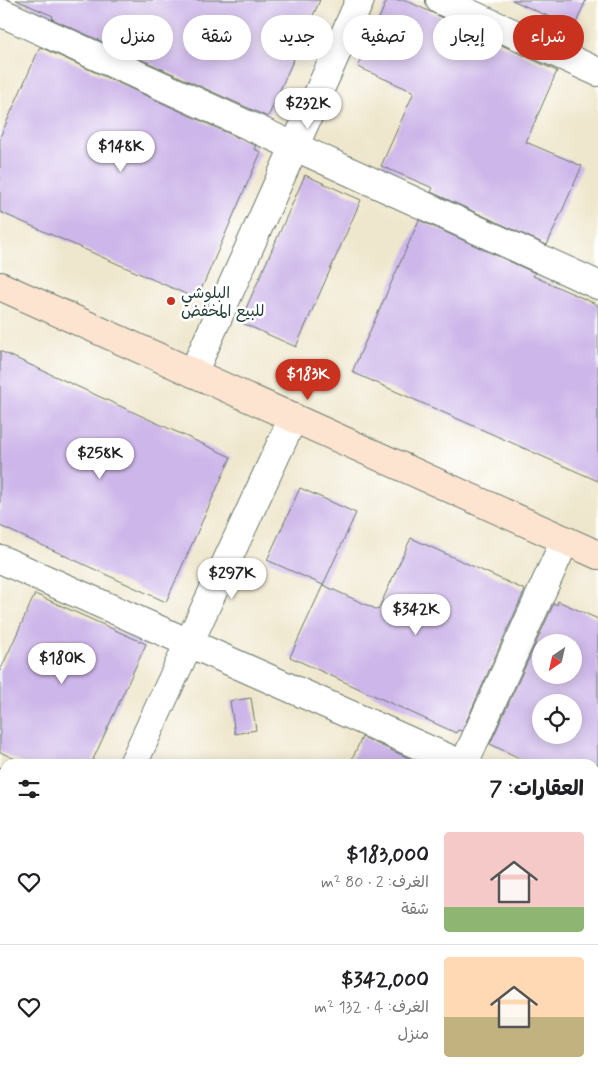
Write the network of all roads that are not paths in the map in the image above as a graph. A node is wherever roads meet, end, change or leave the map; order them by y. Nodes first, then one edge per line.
1 (360, 0) edge
2 (440, 0) edge
3 (0, 12) edge
4 (598, 72) edge
5 (295, 147) junction
6 (598, 285) edge
7 (0, 286) edge
8 (193, 373) junction
9 (293, 418) junction
10 (565, 540) junction
11 (598, 555) edge
12 (0, 559) edge
13 (189, 643) junction
14 (135, 759) edge
15 (452, 759) edge
16 (465, 759) edge

1 - 5 street
2 - 4 street
3 - 5 street
5 - 6 street
5 - 8 street
7 - 8 street
8 - 9 street
9 - 10 street
9 - 13 street
10 - 11 street
10 - 16 street
12 - 13 street
13 - 14 street
13 - 15 street

